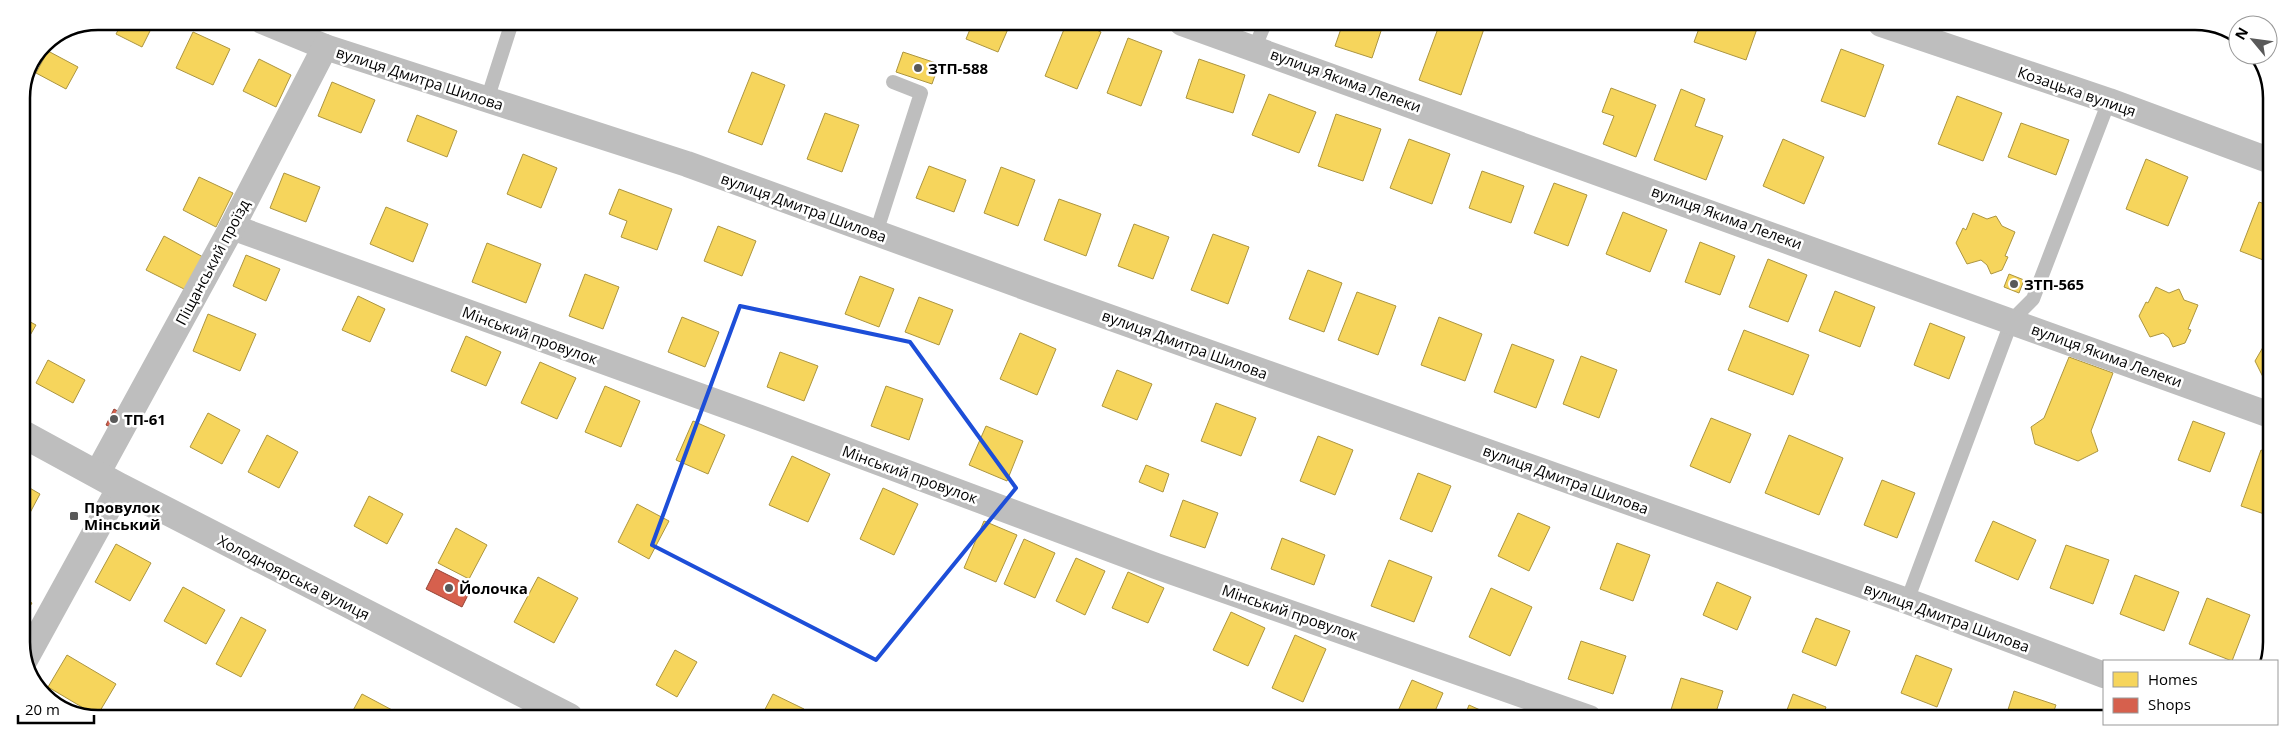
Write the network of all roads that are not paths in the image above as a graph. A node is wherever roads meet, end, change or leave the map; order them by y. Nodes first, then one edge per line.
1 (282, 30) edge
2 (509, 30) edge
3 (1203, 30) edge
4 (1262, 30) edge
5 (1899, 30) edge
6 (325, 47) junction
7 (1255, 47) junction
8 (893, 82) dead end
9 (487, 100) junction
10 (2109, 102) junction
11 (2263, 158) edge
12 (232, 227) junction
13 (876, 233) junction
14 (2012, 320) junction
15 (2263, 412) edge
16 (30, 438) edge
17 (108, 481) junction
18 (1907, 601) junction
19 (30, 649) edge
20 (2103, 676) edge
21 (555, 710) edge
22 (1566, 710) edge

1 - 6 street, вулиця Дмитра Шилова
2 - 9 lane
3 - 7 street, вулиця Якима Лелеки
4 - 7 lane
5 - 10 street, Козацька вулиця
6 - 9 street, вулиця Дмитра Шилова
6 - 12 street, Піщанський проїзд
7 - 14 street, вулиця Якима Лелеки
8 - 13 lane
9 - 13 street, вулиця Дмитра Шилова
10 - 11 street, Козацька вулиця
10 - 14 lane
12 - 17 street, Піщанський проїзд
12 - 22 street, Мінський провулок
13 - 18 street, вулиця Дмитра Шилова
14 - 15 street, вулиця Якима Лелеки
14 - 18 lane
16 - 17 main road, Холодноярська вулиця
17 - 19 street, Піщанський проїзд
17 - 21 main road, Холодноярська вулиця
18 - 20 street, вулиця Дмитра Шилова

